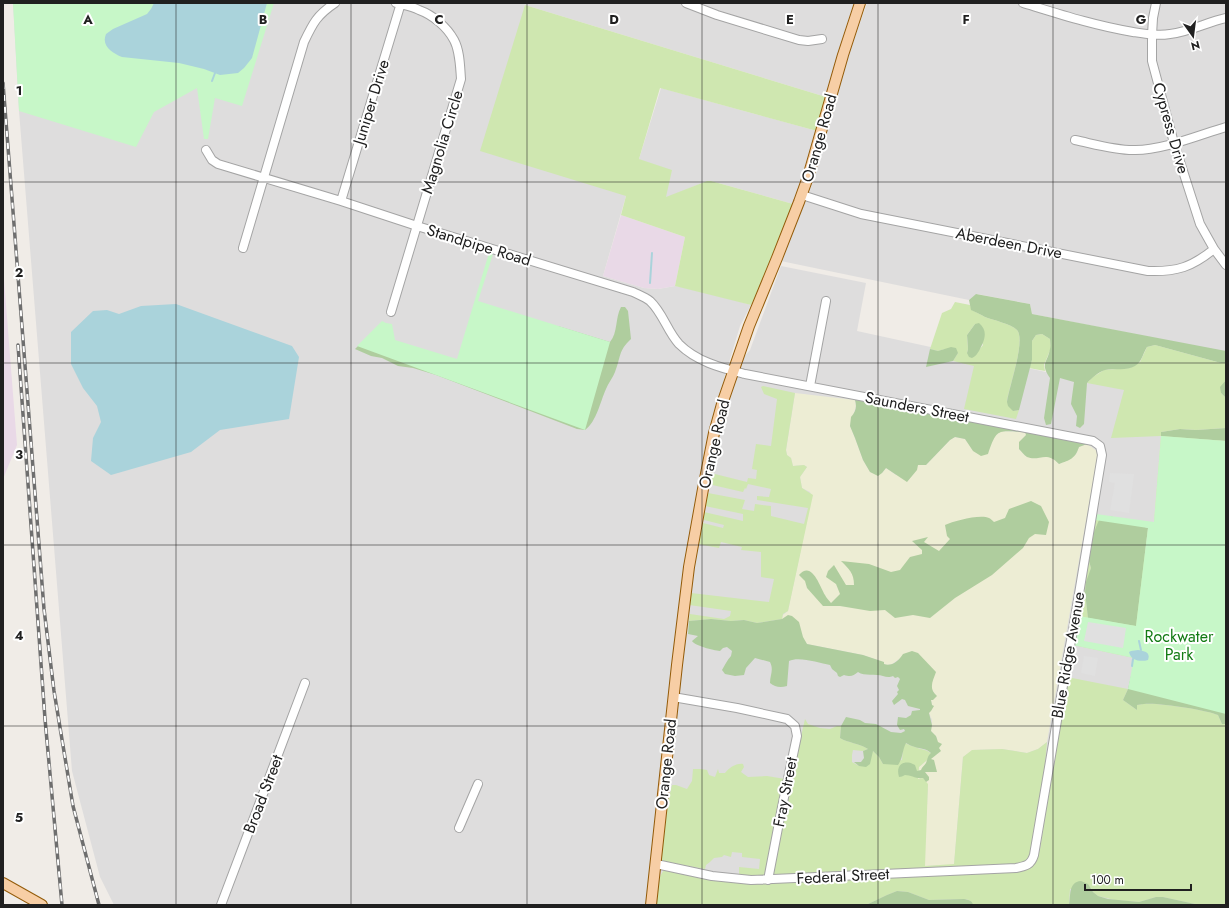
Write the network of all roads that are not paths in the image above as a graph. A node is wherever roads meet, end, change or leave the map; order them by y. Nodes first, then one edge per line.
1 (335, 3) edge
2 (399, 3) edge
3 (689, 3) edge
4 (860, 3) edge
5 (1023, 3) edge
6 (1156, 3) edge
7 (1226, 18) edge
8 (1152, 35) junction
9 (822, 39) dead end
10 (1226, 127) edge
11 (1075, 140) dead end
12 (1174, 143) junction
13 (206, 150) dead end
14 (264, 177) junction
15 (802, 195) junction
16 (341, 201) junction
17 (417, 226) junction
18 (243, 248) dead end
19 (1214, 249) junction
20 (1226, 265) edge
21 (826, 301) dead end
22 (390, 312) dead end
23 (733, 371) junction
24 (810, 386) junction
25 (1100, 446) joint
26 (305, 683) dead end
27 (673, 697) junction
28 (478, 784) dead end
29 (459, 828) dead end
30 (656, 864) junction
31 (1030, 864) joint
32 (768, 880) junction
33 (3, 883) edge
34 (42, 905) edge
35 (221, 905) edge
36 (651, 905) edge

1 - 14 street
2 - 16 street, Juniper Drive
2 - 17 street, Magnolia Circle
3 - 9 street
4 - 15 main road, Orange Road
5 - 8 street
6 - 8 street, Cypress Drive
7 - 8 street
8 - 12 street, Cypress Drive
10 - 12 street
11 - 12 street
12 - 19 street, Cypress Drive
13 - 14 street, Standpipe Road
14 - 16 street, Standpipe Road
14 - 18 street
15 - 19 street, Aberdeen Drive
15 - 23 main road, Orange Road
16 - 17 street, Standpipe Road
17 - 22 street, Magnolia Circle
17 - 23 street, Standpipe Road
19 - 20 street, Cypress Drive
21 - 24 street
23 - 24 street, Saunders Street
23 - 27 main road, Orange Road
24 - 25 street, Saunders Street
25 - 31 street, Blue Ridge Avenue
26 - 35 street, Broad Street
27 - 30 main road, Orange Road
27 - 32 street, Fray Street
28 - 29 street
30 - 32 street, Federal Street
30 - 36 main road, Orange Road
31 - 32 street, Federal Street
33 - 34 main road

